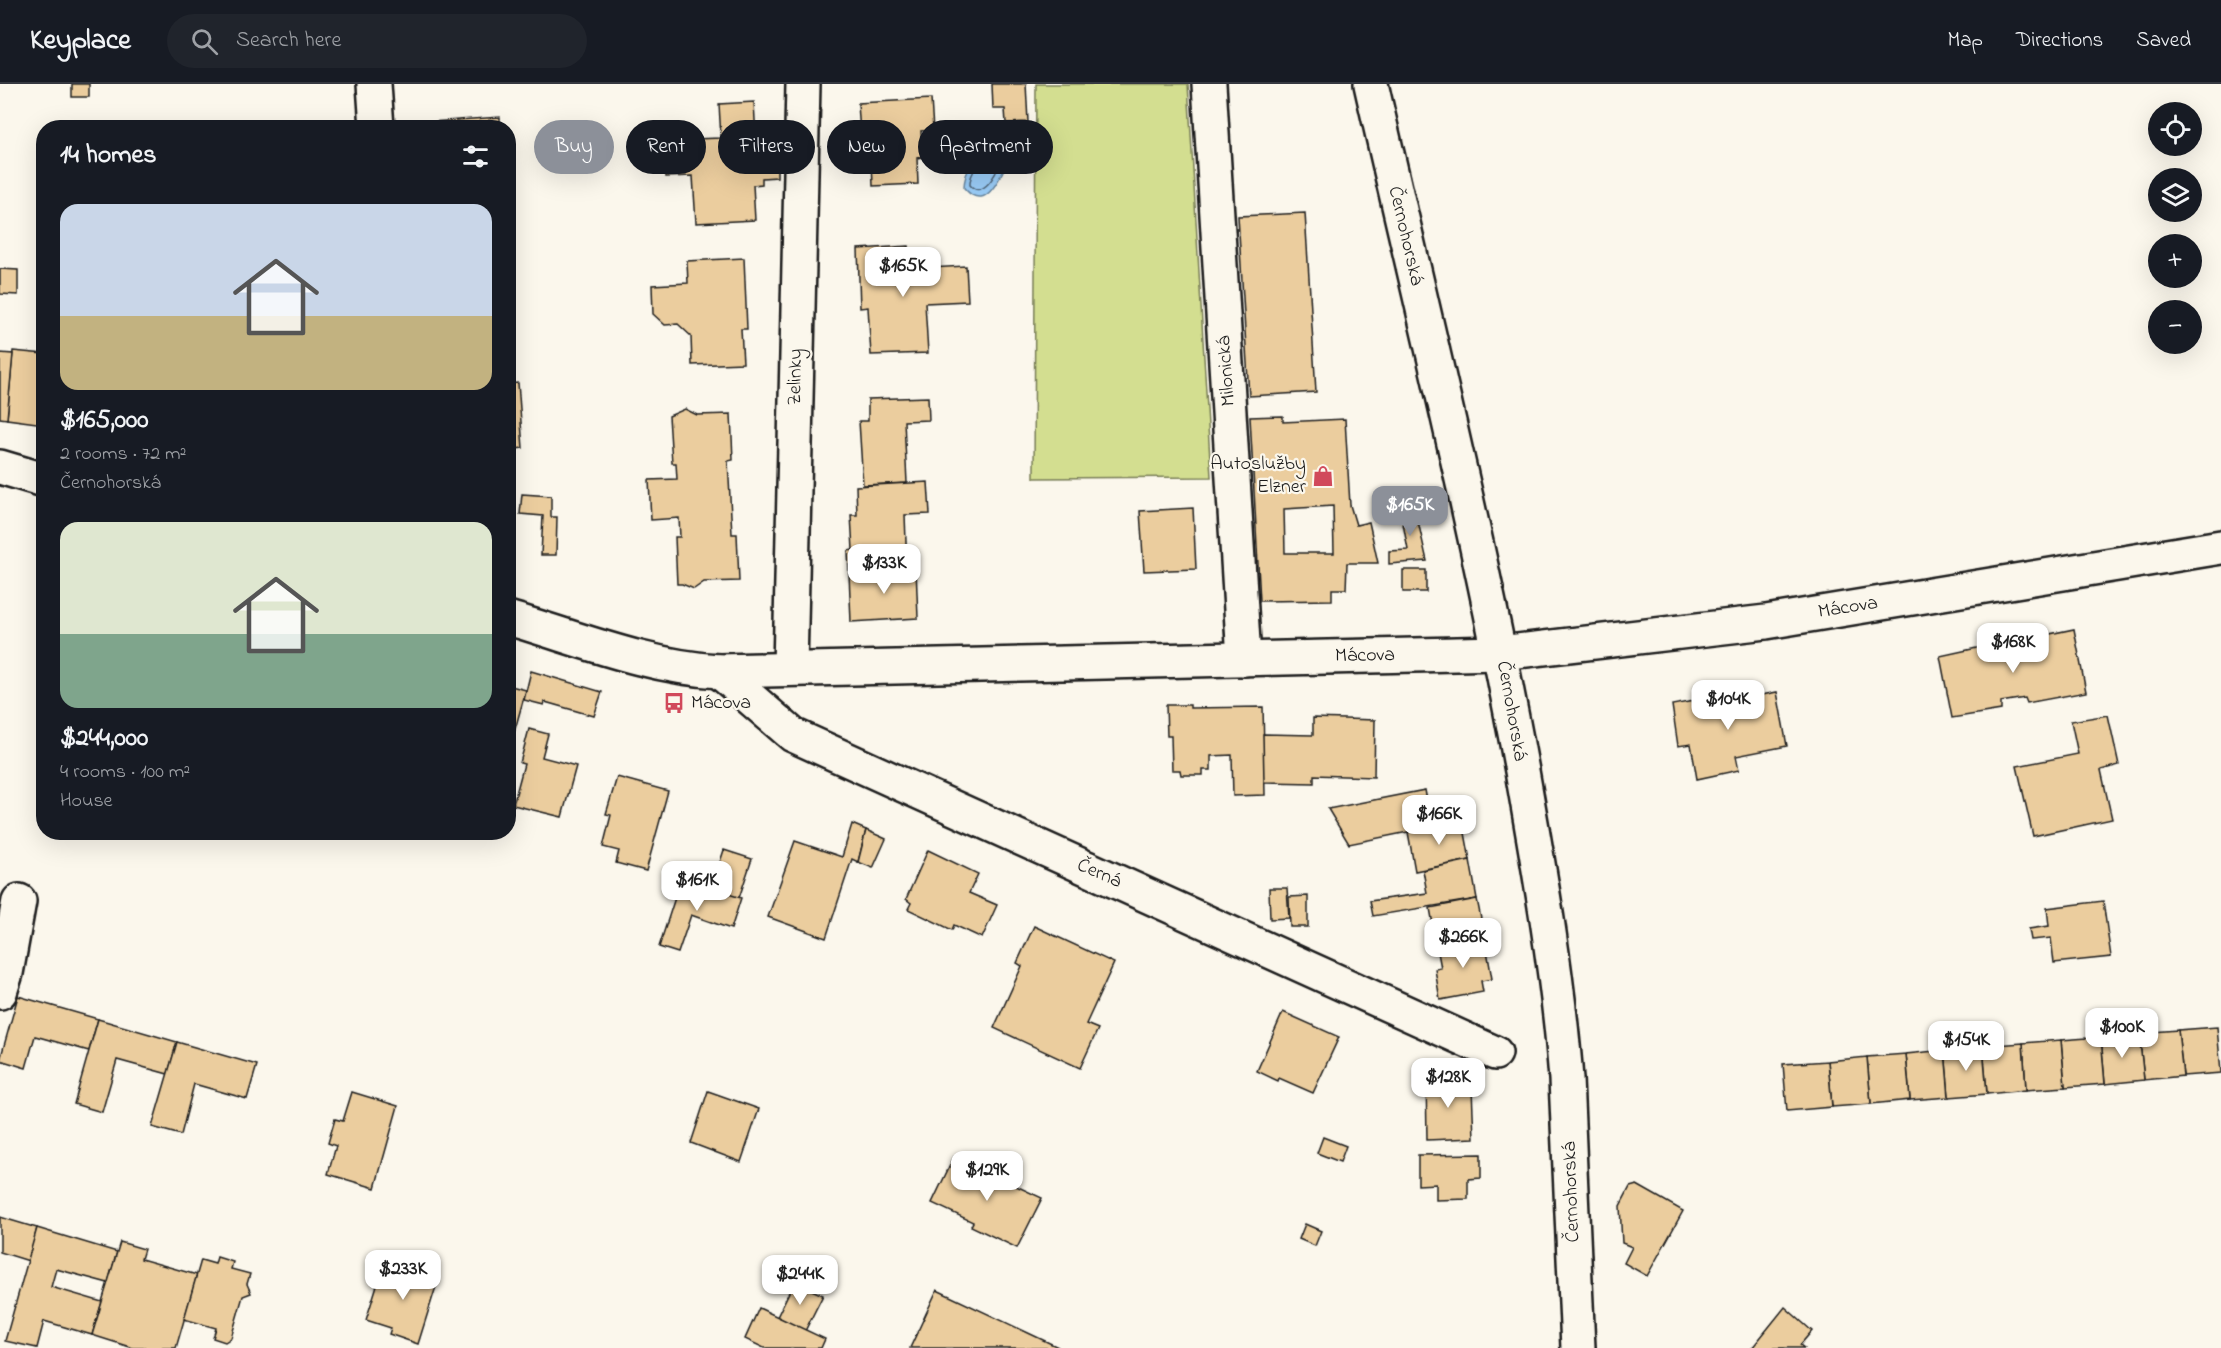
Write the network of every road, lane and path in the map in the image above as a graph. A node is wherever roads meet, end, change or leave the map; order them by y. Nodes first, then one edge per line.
1 (374, 84) edge
2 (803, 84) edge
3 (1209, 84) edge
4 (1371, 84) edge
5 (376, 120) edge
6 (0, 467) edge
7 (36, 478) edge
8 (2221, 547) edge
9 (516, 620) edge
10 (1500, 653) junction
11 (1244, 659) junction
12 (790, 669) junction
13 (719, 670) junction
14 (19, 901) dead end
15 (0, 992) edge
16 (1495, 1053) dead end
17 (1578, 1348) edge

1 - 5 street
2 - 12 street, Zelinky
3 - 11 street, Milonická
4 - 10 street, Černohorská
6 - 7 street
8 - 10 street, Mácova
9 - 13 street, Mácova
10 - 11 street, Mácova
10 - 17 street, Černohorská
11 - 12 street, Mácova
12 - 13 street, Mácova
13 - 16 street, Černá
14 - 15 street

